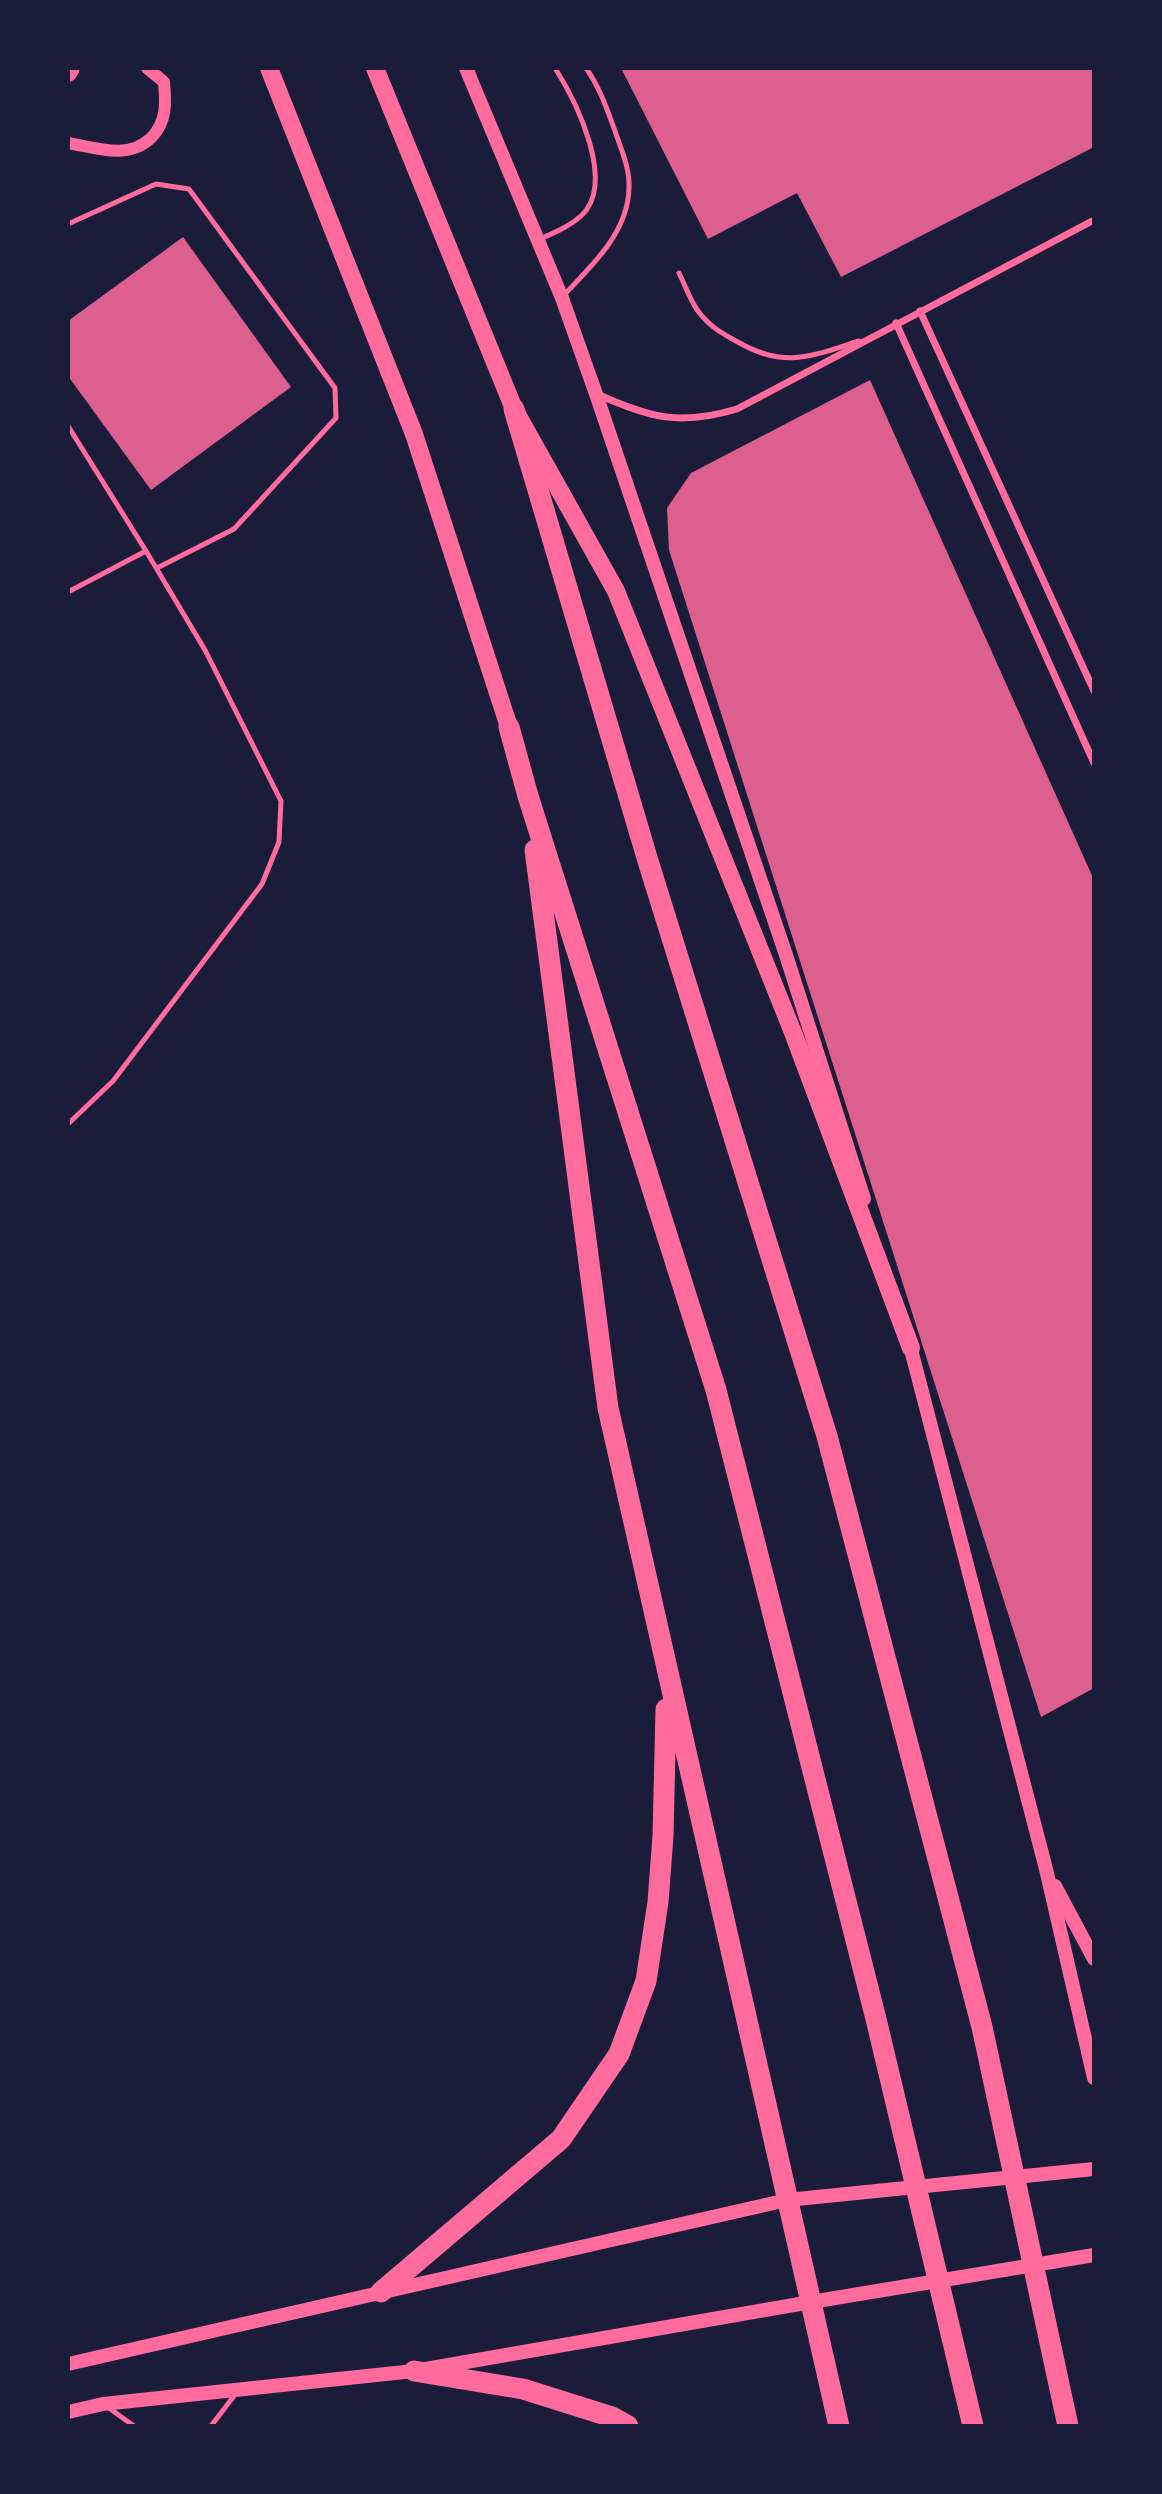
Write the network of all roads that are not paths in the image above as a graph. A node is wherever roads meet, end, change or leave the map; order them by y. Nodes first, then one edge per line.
1 (71, 68) edge
2 (82, 68) edge
3 (147, 68) edge
4 (269, 68) edge
5 (375, 68) edge
6 (466, 68) edge
7 (555, 68) edge
8 (586, 68) edge
9 (68, 74) edge
10 (68, 143) edge
11 (1094, 220) edge
12 (68, 224) edge
13 (538, 240) junction
14 (678, 273) dead end
15 (562, 298) junction
16 (920, 311) junction
17 (896, 323) junction
18 (867, 339) junction
19 (596, 394) junction
20 (514, 410) junction
21 (68, 426) edge
22 (146, 551) junction
23 (157, 568) junction
24 (68, 592) edge
25 (1094, 691) edge
26 (509, 727) joint
27 (1094, 763) edge
28 (528, 796) junction
29 (68, 1124) edge
30 (911, 1348) junction
31 (667, 1679) junction
32 (1046, 1869) junction
33 (1094, 1959) edge
34 (1094, 2078) edge
35 (1094, 2169) edge
36 (787, 2200) junction
37 (1094, 2255) edge
38 (381, 2292) junction
39 (811, 2301) junction
40 (68, 2364) edge
41 (414, 2371) junction
42 (240, 2390) junction
43 (103, 2404) junction
44 (68, 2412) edge
45 (134, 2426) edge
46 (211, 2426) edge
47 (628, 2426) edge
48 (839, 2426) edge
49 (972, 2426) edge
50 (1068, 2426) edge

1 - 9 main road
2 - 9 street
3 - 10 street
4 - 26 main road
5 - 20 main road
6 - 13 main road
7 - 13 lane
8 - 15 lane
11 - 16 street
12 - 23 lane
13 - 15 main road
14 - 18 lane
15 - 19 main road
16 - 17 street
16 - 25 street
17 - 18 street
17 - 27 street
18 - 19 street
19 - 30 main road
20 - 30 main road
20 - 50 highway
21 - 22 lane
22 - 23 lane
22 - 24 lane
23 - 29 lane
26 - 28 highway
28 - 31 highway
28 - 49 highway
30 - 32 main road
31 - 36 highway
31 - 38 highway
32 - 33 main road
32 - 34 main road
35 - 36 main road
36 - 38 main road
36 - 39 highway
37 - 39 main road
38 - 40 main road
39 - 41 main road
39 - 48 highway
41 - 42 main road
41 - 47 highway
42 - 43 main road
42 - 46 lane
43 - 44 main road
43 - 45 lane

